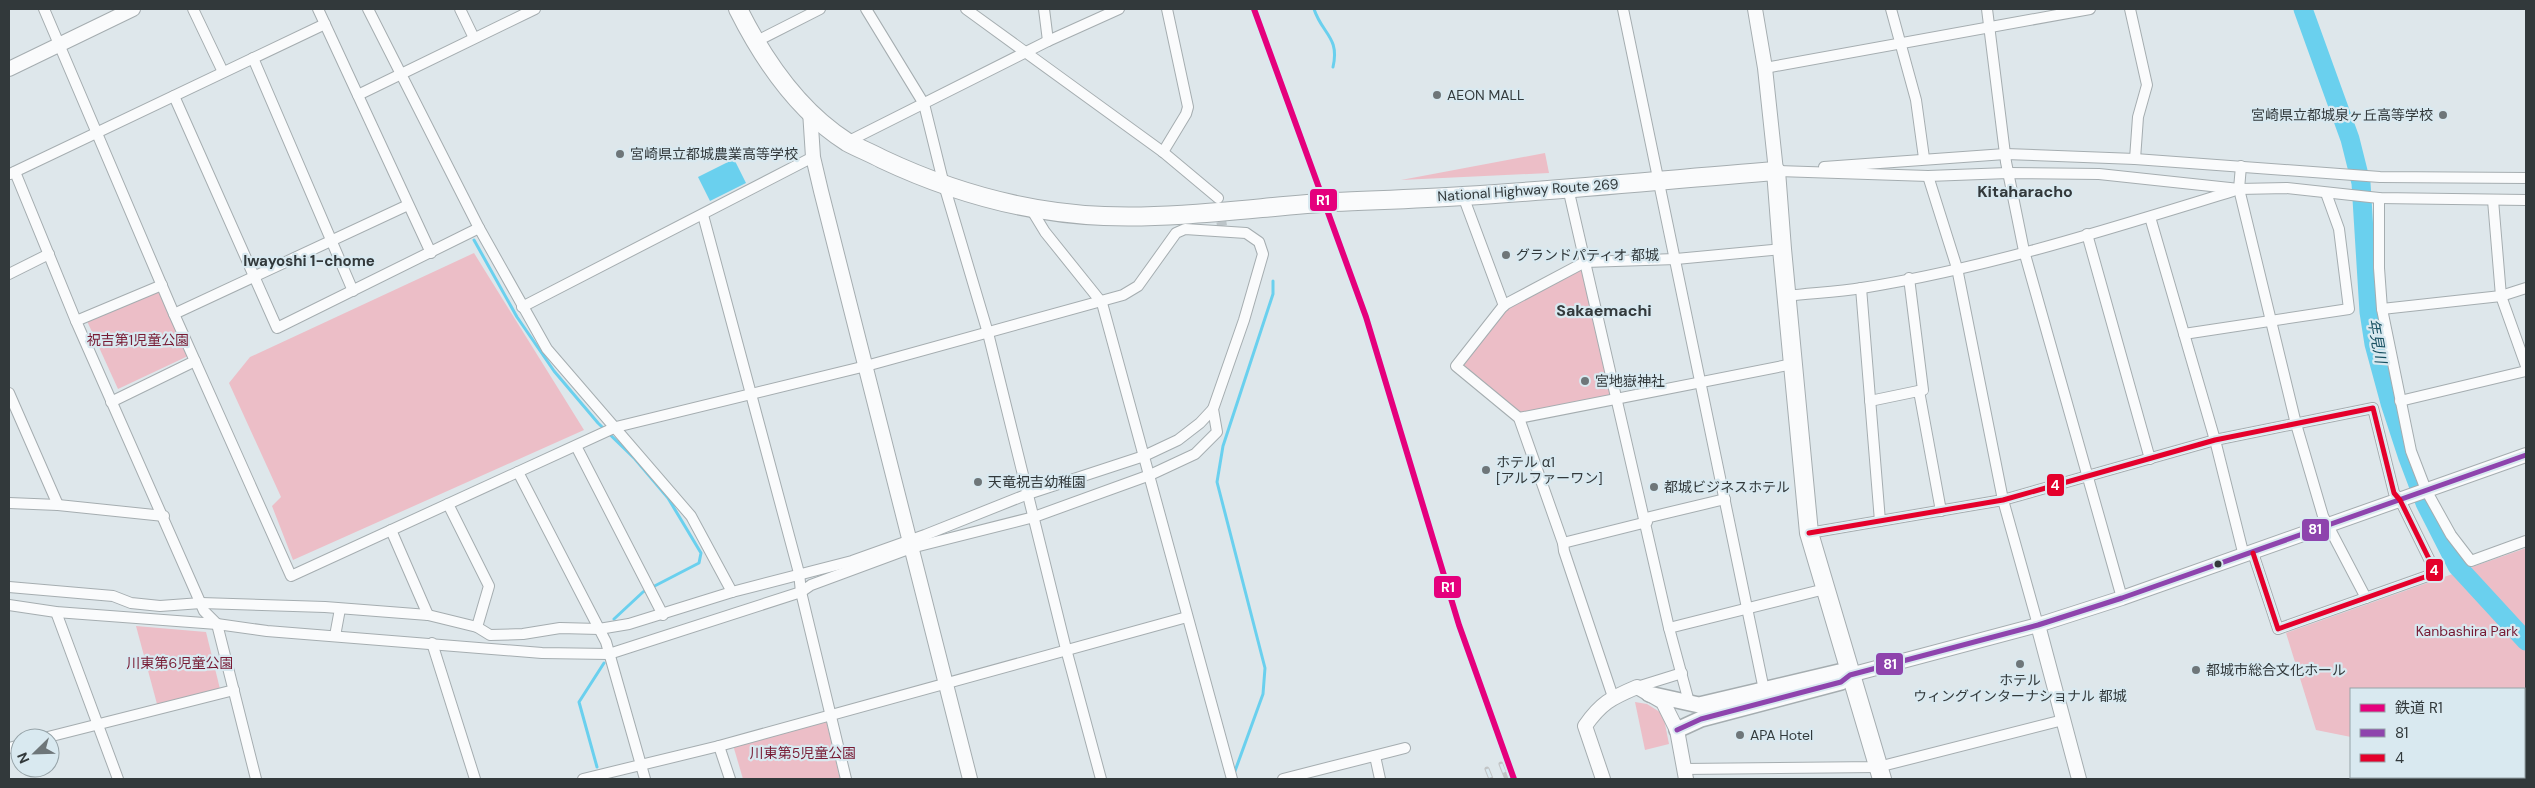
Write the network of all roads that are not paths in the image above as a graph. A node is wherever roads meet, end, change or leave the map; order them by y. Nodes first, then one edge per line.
1 (44, 9) edge
2 (133, 9) edge
3 (193, 9) edge
4 (318, 9) edge
5 (368, 9) edge
6 (460, 9) edge
7 (535, 9) edge
8 (738, 9) edge
9 (820, 9) edge
10 (866, 9) edge
11 (966, 9) edge
12 (1044, 9) edge
13 (1119, 9) edge
14 (1167, 9) edge
15 (1623, 9) edge
16 (1755, 9) edge
17 (1891, 9) edge
18 (1987, 9) edge
19 (2090, 9) edge
20 (2130, 9) edge
21 (325, 24) junction
22 (1991, 27) junction
23 (474, 38) junction
24 (1048, 41) junction
25 (754, 42) junction
26 (1901, 42) junction
27 (58, 45) junction
28 (1026, 52) junction
29 (252, 58) junction
30 (9, 68) edge
31 (1765, 68) junction
32 (223, 72) junction
33 (400, 75) junction
34 (358, 95) junction
35 (174, 96) junction
36 (924, 104) junction
37 (810, 111) junction
38 (96, 131) junction
39 (848, 142) junction
40 (1163, 152) junction
41 (2005, 154) junction
42 (814, 157) junction
43 (1924, 158) junction
44 (2135, 159) junction
45 (2241, 166) junction
46 (1776, 171) junction
47 (12, 173) edge
48 (2008, 173) junction
49 (1928, 176) junction
50 (2526, 178) edge
51 (1659, 180) junction
52 (944, 184) junction
53 (1568, 188) junction
54 (2239, 189) junction
55 (2328, 194) junction
56 (1463, 196) junction
57 (1218, 198) tunnel mouth
58 (2379, 198) junction
59 (2493, 200) junction
60 (2526, 200) edge
61 (408, 205) junction
62 (1031, 209) junction
63 (703, 216) junction
64 (2150, 217) junction
65 (479, 228) junction
66 (2087, 234) junction
67 (331, 240) junction
68 (1782, 249) junction
69 (2024, 251) junction
70 (431, 253) junction
71 (49, 254) junction
72 (1676, 259) junction
73 (1585, 262) junction
74 (1956, 268) junction
75 (9, 274) edge
76 (254, 277) junction
77 (1909, 278) junction
78 (162, 285) junction
79 (1862, 288) junction
80 (2526, 288) edge
81 (353, 291) junction
82 (1786, 296) junction
83 (2501, 296) junction
84 (1102, 303) junction
85 (1504, 306) junction
86 (522, 307) junction
87 (2382, 308) junction
88 (174, 314) junction
89 (76, 321) junction
90 (2271, 321) junction
91 (988, 333) junction
92 (2184, 334) junction
93 (195, 361) junction
94 (1793, 364) junction
95 (866, 366) junction
96 (2526, 366) edge
97 (2526, 371) edge
98 (1702, 382) junction
99 (1919, 391) junction
100 (9, 393) edge
101 (750, 395) junction
102 (1617, 399) junction
103 (1870, 401) junction
104 (2400, 401) junction
105 (111, 402) junction
106 (1212, 409) junction
107 (1519, 418) junction
108 (2296, 424) junction
109 (616, 427) junction
110 (2215, 440) junction
111 (576, 446) junction
112 (2526, 455) edge
113 (1144, 456) junction
114 (2150, 459) junction
115 (518, 472) junction
116 (1150, 475) junction
117 (2087, 476) junction
118 (2426, 490) junction
119 (1028, 494) junction
120 (1725, 499) junction
121 (2003, 500) junction
122 (2400, 500) junction
123 (9, 503) edge
124 (448, 504) junction
125 (58, 505) junction
126 (1941, 511) junction
127 (164, 516) junction
128 (1034, 517) junction
129 (1646, 520) junction
130 (1880, 521) junction
131 (2327, 526) junction
132 (391, 530) junction
133 (1809, 533) junction
134 (2526, 541) edge
135 (1564, 543) junction
136 (910, 544) junction
137 (2249, 554) junction
138 (799, 574) junction
139 (9, 586) edge
140 (1825, 590) junction
141 (732, 592) junction
142 (801, 592) junction
143 (2122, 598) junction
144 (2366, 598) junction
145 (201, 603) junction
146 (9, 605) edge
147 (1747, 608) junction
148 (340, 609) junction
149 (56, 612) junction
150 (428, 615) junction
151 (663, 615) junction
152 (1187, 617) junction
153 (217, 624) junction
154 (2038, 625) junction
155 (477, 627) junction
156 (1669, 628) junction
157 (599, 629) junction
158 (335, 636) junction
159 (432, 643) junction
160 (1066, 649) junction
161 (609, 654) junction
162 (1682, 673) junction
163 (1850, 675) junction
164 (944, 683) junction
165 (234, 690) junction
166 (1764, 690) junction
167 (1643, 691) junction
168 (1613, 697) junction
169 (1689, 702) junction
170 (831, 714) junction
171 (2063, 720) junction
172 (98, 724) junction
173 (1677, 730) junction
174 (60, 734) edge
175 (719, 746) junction
176 (1405, 748) dead end
177 (1374, 756) junction
178 (640, 764) junction
179 (1880, 773) edge
180 (1685, 774) edge
181 (1294, 778) edge
182 (118, 779) edge
183 (256, 779) edge
184 (475, 779) edge
185 (583, 779) edge
186 (645, 779) edge
187 (730, 779) edge
188 (846, 779) edge
189 (970, 779) edge
190 (1101, 779) edge
191 (1232, 779) edge
192 (1283, 779) edge
193 (1380, 779) edge
194 (1603, 779) edge
195 (2079, 779) edge

1 - 27 street
2 - 27 street
3 - 32 street
4 - 21 street
5 - 33 street
6 - 23 street
7 - 23 street
8 - 25 highway, National Highway Route 269
9 - 25 street
10 - 36 street
11 - 28 street
12 - 24 street
13 - 24 street
14 - 40 street
15 - 51 street
16 - 31 street
17 - 26 street
18 - 22 street
19 - 22 street
20 - 44 street
21 - 29 street
21 - 34 street
22 - 26 street
22 - 41 street
23 - 33 street
24 - 28 street
25 - 37 highway, National Highway Route 269
26 - 31 street
26 - 43 street
27 - 30 street
27 - 38 street
28 - 36 street
28 - 40 street
29 - 32 street
29 - 67 street
31 - 46 street
32 - 35 street
33 - 34 street
33 - 65 street
34 - 61 street
35 - 38 street
35 - 76 street
36 - 39 street
36 - 52 street
37 - 39 highway, National Highway Route 269
37 - 42 street
38 - 47 street
38 - 78 street
39 - 52 highway, National Highway Route 269
40 - 57 street
41 - 43 street
41 - 44 street
41 - 48 street
42 - 63 street
42 - 95 street
43 - 46 street
44 - 45 street
45 - 50 street
45 - 54 street
46 - 49 street
46 - 51 highway, National Highway Route 269
46 - 68 highway
47 - 71 street
48 - 49 street
48 - 54 street
48 - 69 street
49 - 74 street
51 - 53 highway, National Highway Route 269
51 - 72 street
52 - 62 highway, National Highway Route 269
52 - 91 street
53 - 56 highway, National Highway Route 269
53 - 73 street
54 - 55 street
54 - 64 street
54 - 90 street
55 - 58 street
55 - 90 street
56 - 62 highway, National Highway Route 269
56 - 85 street
58 - 59 street
58 - 87 street
59 - 60 street
59 - 83 street
61 - 67 street
61 - 70 street
62 - 84 street
63 - 86 street
63 - 101 street
64 - 66 street
64 - 92 street
65 - 70 street
65 - 86 street
66 - 69 street
66 - 114 street
67 - 76 street
67 - 81 street
68 - 72 street
68 - 82 highway
69 - 74 street
69 - 117 street
70 - 81 street
71 - 75 street
71 - 89 street
72 - 73 street
72 - 98 street
73 - 85 street
73 - 102 street
74 - 77 street
74 - 121 street
76 - 81 street
76 - 88 street
77 - 79 street
77 - 99 street
78 - 88 street
78 - 89 street
79 - 82 street
79 - 103 street
80 - 83 street
82 - 94 highway
83 - 87 street
83 - 96 street
84 - 91 street
84 - 106 street
84 - 113 street
85 - 107 street
86 - 109 street
87 - 104 street
88 - 93 street
89 - 105 street
90 - 92 street
90 - 108 street
91 - 95 street
91 - 119 street
92 - 110 street
93 - 105 street
93 - 132 street
94 - 98 street
94 - 133 highway
95 - 101 street
95 - 136 street
97 - 104 street
98 - 102 street
98 - 120 street
99 - 103 street
99 - 126 street
100 - 125 street
101 - 109 street
101 - 138 street
102 - 107 street
102 - 129 street
103 - 130 street
104 - 118 street
105 - 127 street
106 - 113 street
106 - 116 street
107 - 135 street
108 - 110 street
108 - 122 street
108 - 131 street
109 - 111 street
109 - 141 street
110 - 114 street
110 - 137 street
111 - 115 street
111 - 151 street
112 - 118 street
113 - 116 street
113 - 119 street
114 - 117 street
115 - 124 street
115 - 157 street
116 - 128 street
116 - 152 street
117 - 121 street
117 - 143 street
118 - 122 street
118 - 134 street
119 - 128 street
119 - 136 street
120 - 129 street
120 - 147 street
121 - 126 street
121 - 154 street
122 - 131 street
122 - 144 street
123 - 125 street
124 - 132 street
124 - 155 street
125 - 127 street
126 - 130 street
127 - 145 street
128 - 136 street
128 - 160 street
129 - 135 street
129 - 156 street
130 - 133 street
131 - 137 street
131 - 144 street
132 - 150 street
133 - 140 highway
135 - 168 street
136 - 138 street
136 - 142 street
136 - 164 street
137 - 143 street
137 - 144 street
138 - 141 street
138 - 142 street
139 - 145 street
140 - 147 street
140 - 163 highway
141 - 151 street
142 - 161 street
142 - 170 street
143 - 154 street
145 - 148 street
145 - 153 street
146 - 149 street
147 - 156 street
147 - 166 street
148 - 150 street
148 - 158 street
149 - 153 street
149 - 172 street
150 - 155 street
151 - 157 street
152 - 160 street
152 - 191 street
153 - 158 street
153 - 165 street
154 - 163 street
154 - 171 street
155 - 157 street
156 - 162 street
157 - 161 street
158 - 159 street
159 - 161 street
159 - 184 street
160 - 164 street
160 - 190 street
161 - 178 street
162 - 167 street
162 - 169 street
163 - 166 main road
163 - 173 main road
163 - 179 highway
164 - 170 street
164 - 189 street
165 - 172 street
165 - 183 street
166 - 169 main road
167 - 168 street
167 - 169 main road
167 - 173 street
168 - 194 street
170 - 175 street
170 - 188 street
171 - 179 street
171 - 195 street
172 - 174 street
172 - 182 street
173 - 180 street
175 - 178 street
175 - 187 street
176 - 177 street
177 - 181 street
177 - 193 street
178 - 185 street
178 - 186 street
179 - 180 street
181 - 192 street

